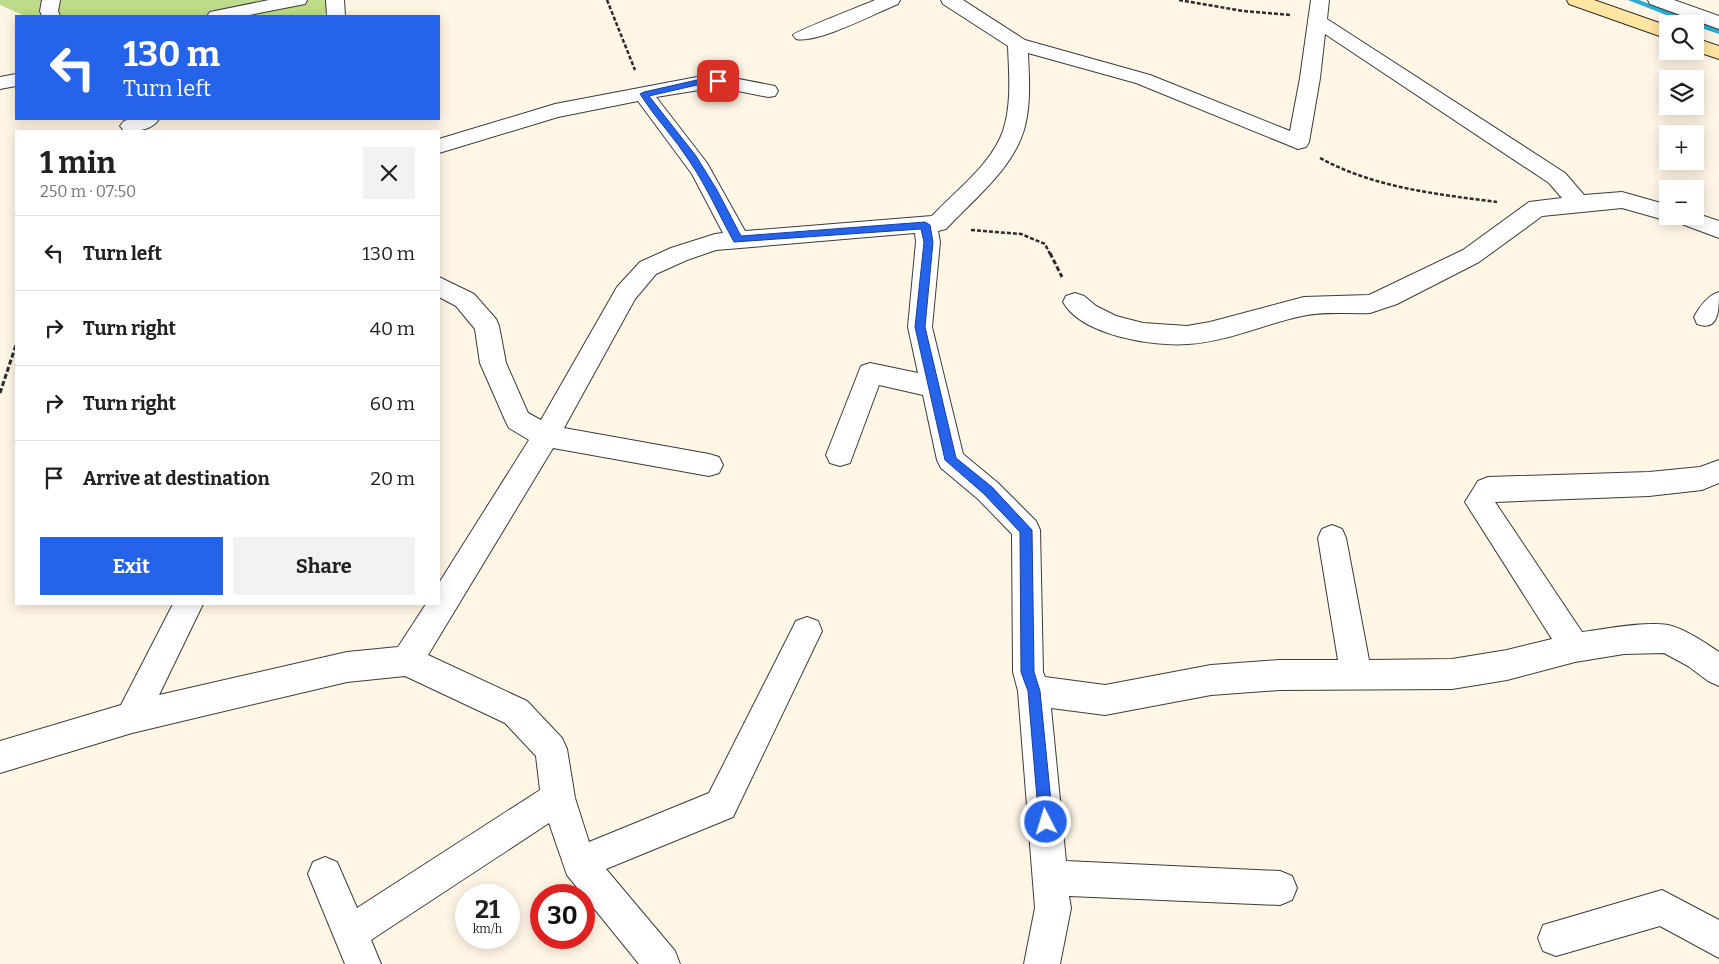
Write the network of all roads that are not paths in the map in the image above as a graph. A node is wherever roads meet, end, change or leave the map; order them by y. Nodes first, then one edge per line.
1 (51, 0) edge
2 (298, 0) edge
3 (335, 0) edge
4 (891, 0) edge
5 (950, 0) edge
6 (1320, 0) edge
7 (1576, 0) edge
8 (1657, 0) edge
9 (271, 3) edge
10 (51, 15) edge
11 (221, 15) edge
12 (336, 15) edge
13 (1318, 21) junction
14 (1719, 22) edge
15 (1659, 30) edge
16 (803, 35) dead end
17 (1018, 44) junction
18 (1704, 47) edge
19 (1719, 53) edge
20 (15, 80) edge
21 (0, 83) edge
22 (768, 91) dead end
23 (644, 94) junction
24 (440, 146) edge
25 (1578, 203) junction
26 (1659, 210) edge
27 (931, 224) junction
28 (1704, 225) edge
29 (1719, 230) edge
30 (738, 240) junction
31 (440, 287) edge
32 (1075, 302) road end
33 (934, 387) junction
34 (546, 436) junction
35 (840, 455) dead end
36 (709, 465) dead end
37 (1719, 471) edge
38 (1332, 538) dead end
39 (188, 605) edge
40 (807, 631) dead end
41 (1575, 648) junction
42 (407, 661) junction
43 (1719, 671) edge
44 (1356, 675) junction
45 (1034, 691) junction
46 (132, 716) junction
47 (0, 757) edge
48 (558, 798) junction
49 (579, 863) junction
50 (325, 874) dead end
51 (1052, 878) junction
52 (1280, 888) dead end
53 (1556, 938) dead end
54 (1719, 940) edge
55 (357, 949) edge
56 (662, 964) edge
57 (1042, 964) edge

1 - 10 street
2 - 9 street
3 - 12 street
4 - 16 street
5 - 17 street
6 - 13 street
7 - 15 street
8 - 14 street
9 - 11 street
13 - 17 street
13 - 25 street
17 - 27 street
18 - 19 street
20 - 21 street
22 - 23 street
23 - 24 street
23 - 30 street
25 - 26 street
25 - 32 street
27 - 30 street
27 - 33 street
28 - 29 street
30 - 34 street
31 - 34 street
33 - 35 street
33 - 45 street
34 - 36 street
34 - 42 street
37 - 41 street
38 - 44 street
39 - 46 street
40 - 49 street
41 - 43 street
41 - 44 street
42 - 46 street
42 - 48 street
44 - 45 street
45 - 51 street
46 - 47 street
48 - 49 street
48 - 55 street
49 - 56 street
50 - 55 street
51 - 52 street
51 - 57 street
53 - 54 street

